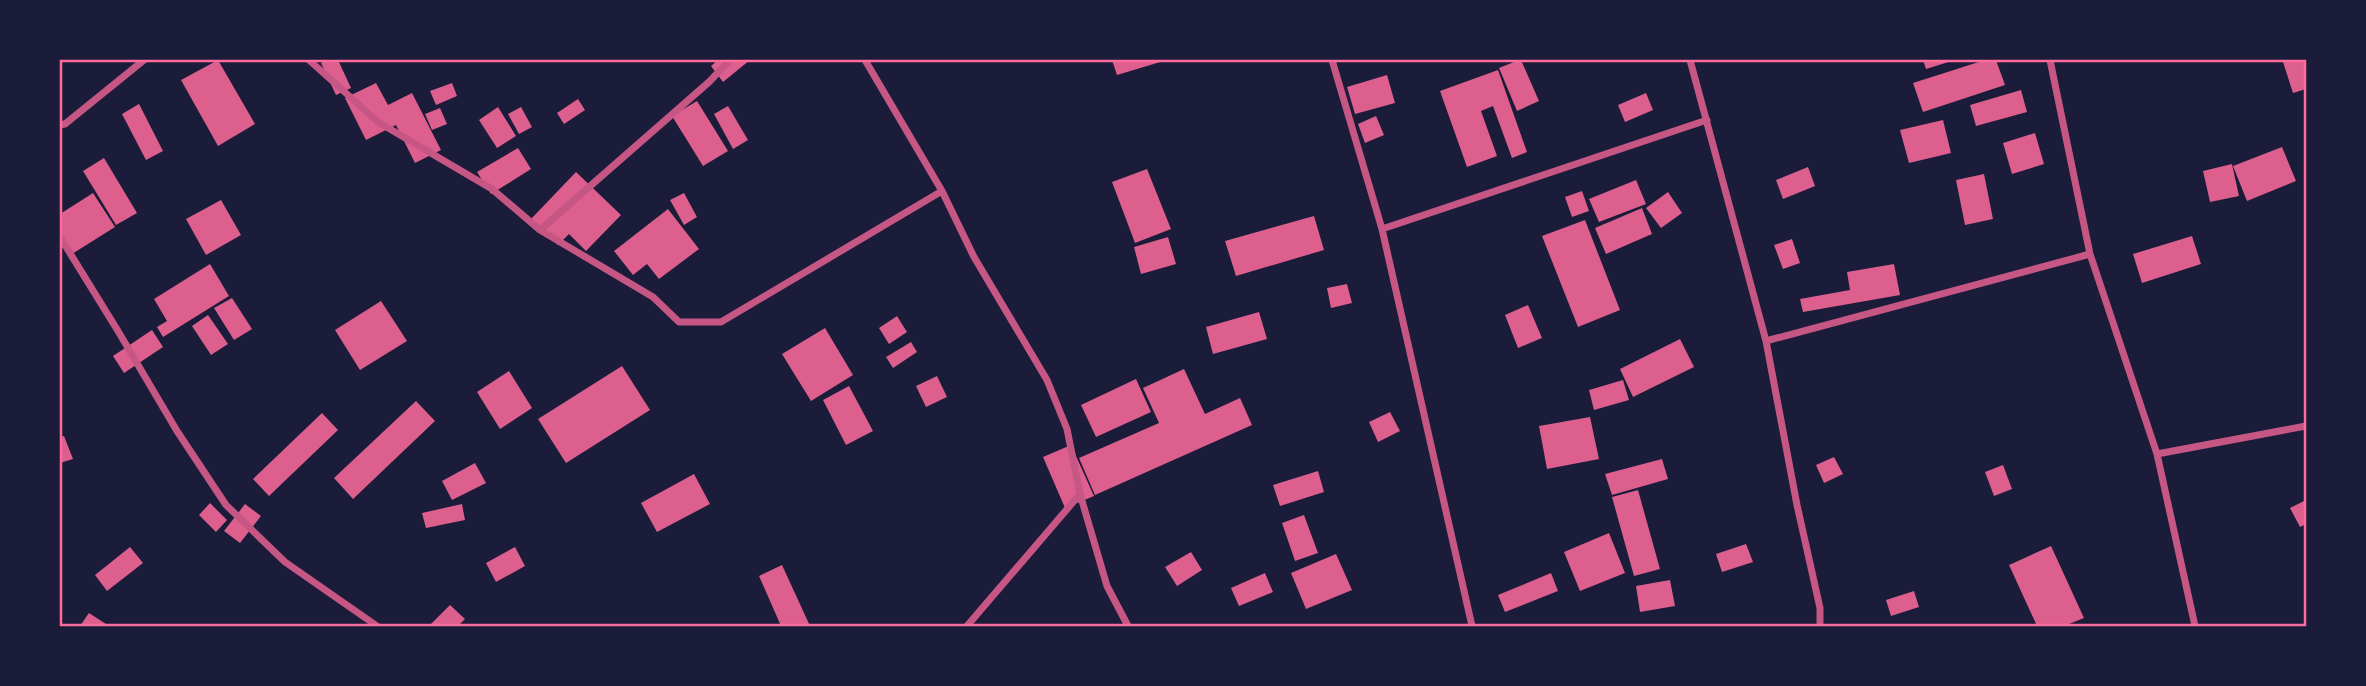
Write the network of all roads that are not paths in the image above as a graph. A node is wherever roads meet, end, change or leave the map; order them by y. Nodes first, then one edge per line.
1 (144, 60) edge
2 (309, 60) edge
3 (730, 60) edge
4 (865, 60) edge
5 (1332, 60) edge
6 (1690, 60) edge
7 (2050, 60) edge
8 (1707, 120) junction
9 (60, 125) edge
10 (942, 191) junction
11 (1382, 229) junction
12 (540, 230) junction
13 (60, 237) edge
14 (2090, 254) junction
15 (1766, 341) junction
16 (2306, 426) edge
17 (2157, 454) junction
18 (1080, 494) junction
19 (377, 626) edge
20 (967, 626) edge
21 (1128, 626) edge
22 (1472, 626) edge
23 (1820, 626) edge
24 (2195, 626) edge

1 - 9 street
2 - 12 street
3 - 12 street
4 - 10 street
5 - 11 street
6 - 8 street
7 - 14 street
8 - 11 street
8 - 15 street
10 - 12 street
10 - 18 street
11 - 22 street
13 - 19 street
14 - 15 street
14 - 17 street
15 - 23 street
16 - 17 street
17 - 24 street
18 - 20 street
18 - 21 street

